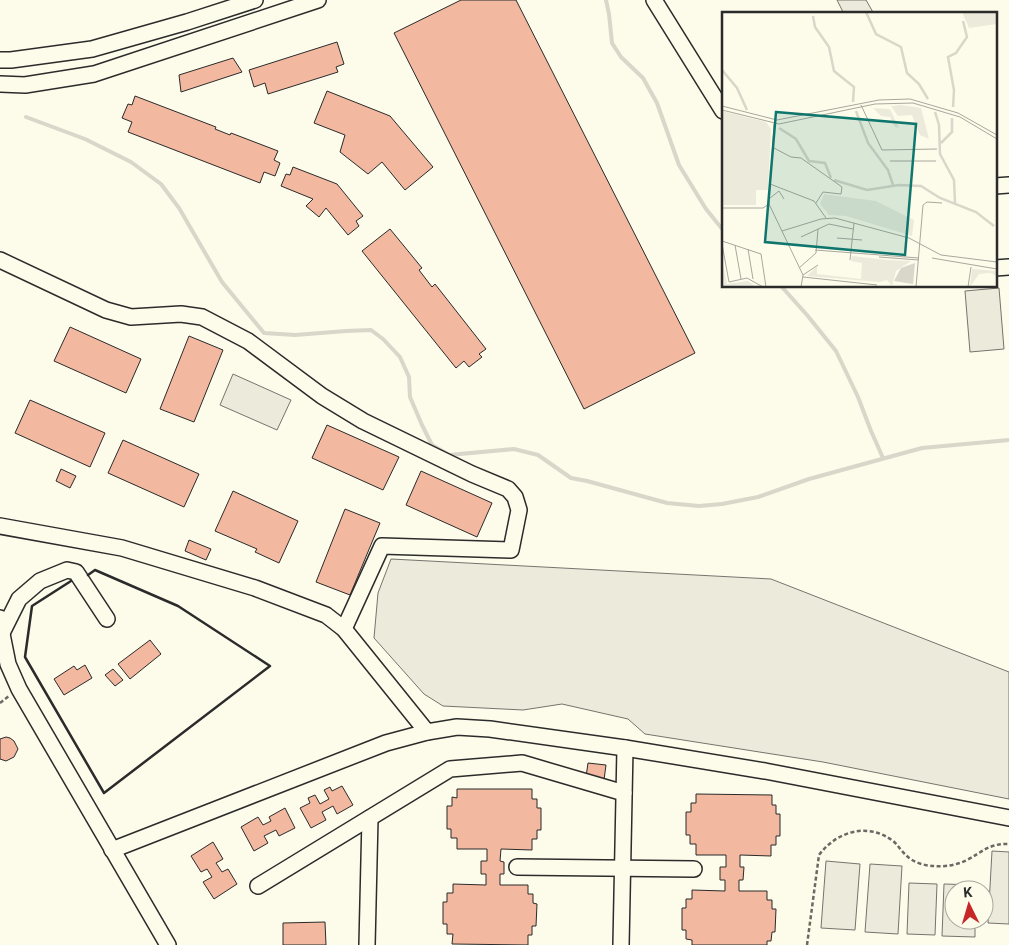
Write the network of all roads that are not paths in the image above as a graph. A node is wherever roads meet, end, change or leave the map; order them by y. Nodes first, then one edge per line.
1 (255, 0) edge
2 (318, 0) edge
3 (654, 0) edge
4 (187, 22) junction
5 (196, 40) junction
6 (0, 60) edge
7 (0, 84) edge
8 (722, 109) edge
9 (1009, 185) edge
10 (996, 186) edge
11 (0, 260) edge
12 (1009, 267) edge
13 (996, 268) edge
14 (0, 526) edge
15 (0, 618) edge
16 (107, 619) dead end
17 (344, 628) junction
18 (2, 634) junction
19 (4, 667) edge
20 (427, 732) junction
21 (625, 748) junction
22 (624, 793) junction
23 (370, 818) junction
24 (1009, 818) edge
25 (112, 850) junction
26 (516, 867) dead end
27 (622, 868) junction
28 (694, 869) dead end
29 (258, 886) dead end
30 (168, 945) edge
31 (367, 945) edge
32 (620, 945) edge

1 - 4 street
2 - 5 street
3 - 8 street
4 - 5 street
4 - 6 street
5 - 7 street
9 - 10 street
11 - 17 street
12 - 13 street
14 - 17 street
15 - 18 street
16 - 18 street
17 - 20 street
18 - 19 street
19 - 25 street
20 - 21 street
20 - 25 street
21 - 22 street
21 - 24 street
22 - 23 street
22 - 27 street
23 - 29 street
23 - 31 street
25 - 30 street
26 - 27 street
27 - 28 street
27 - 32 street

